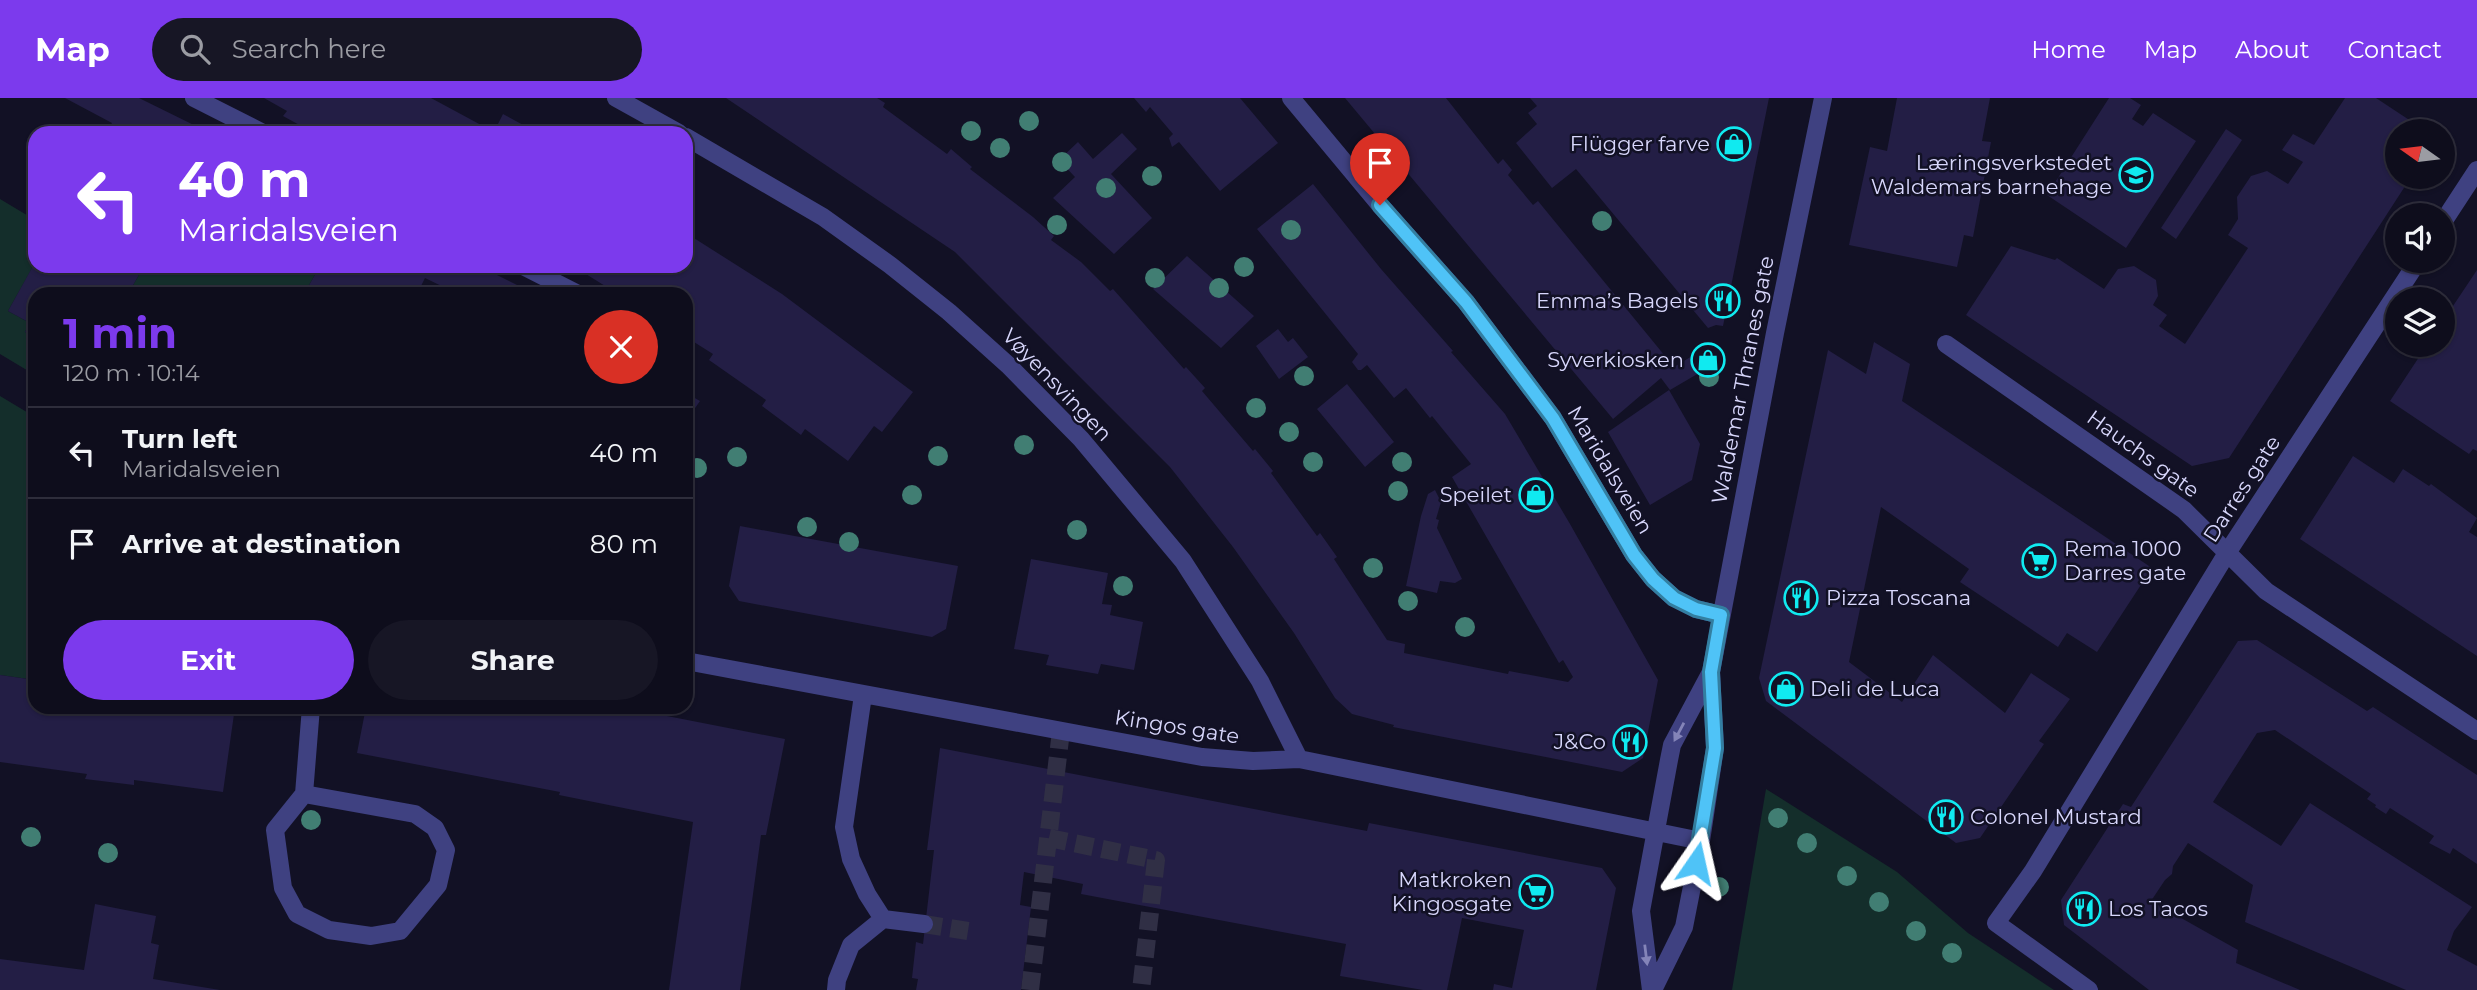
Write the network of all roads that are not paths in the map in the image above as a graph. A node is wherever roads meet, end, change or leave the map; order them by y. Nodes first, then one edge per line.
1 (194, 98) edge
2 (616, 98) edge
3 (1291, 98) edge
4 (1823, 98) edge
5 (248, 126) edge
6 (666, 126) edge
7 (693, 141) edge
8 (2477, 170) edge
9 (2455, 204) edge
10 (537, 273) edge
11 (2410, 273) edge
12 (564, 287) edge
13 (1946, 344) dead end
14 (2227, 553) junction
15 (1721, 615) junction
16 (693, 662) edge
17 (1711, 672) junction
18 (863, 695) junction
19 (311, 714) edge
20 (2477, 731) edge
21 (1299, 759) junction
22 (304, 794) junction
23 (1656, 832) junction
24 (1701, 841) junction
25 (883, 919) junction
26 (925, 924) tunnel mouth
27 (836, 990) edge
28 (1652, 990) edge
29 (2089, 990) edge

1 - 5 street
2 - 6 street
3 - 15 street, Maridalsveien
4 - 15 street, Waldemar Thranes gate
7 - 21 street, Vøyensvingen
8 - 9 street
10 - 12 street
11 - 14 street, Darres gate
13 - 14 street, Hauchs gate
14 - 20 street, Hauchs gate
14 - 29 street, Darres gate
15 - 17 street, Waldemar Thranes gate
16 - 18 street, Kingos gate
17 -> 23 street, Waldemar Thranes gate
17 - 24 street, Waldemar Thranes gate
18 - 21 street, Kingos gate
18 - 25 street
19 - 22 street
21 - 23 street, Kingos gate
22 - 22 street
23 - 24 street, Kingos gate
23 -> 28 street, Waldemar Thranes gate
24 - 28 street, Waldemar Thranes gate
25 - 26 street
25 - 27 street

